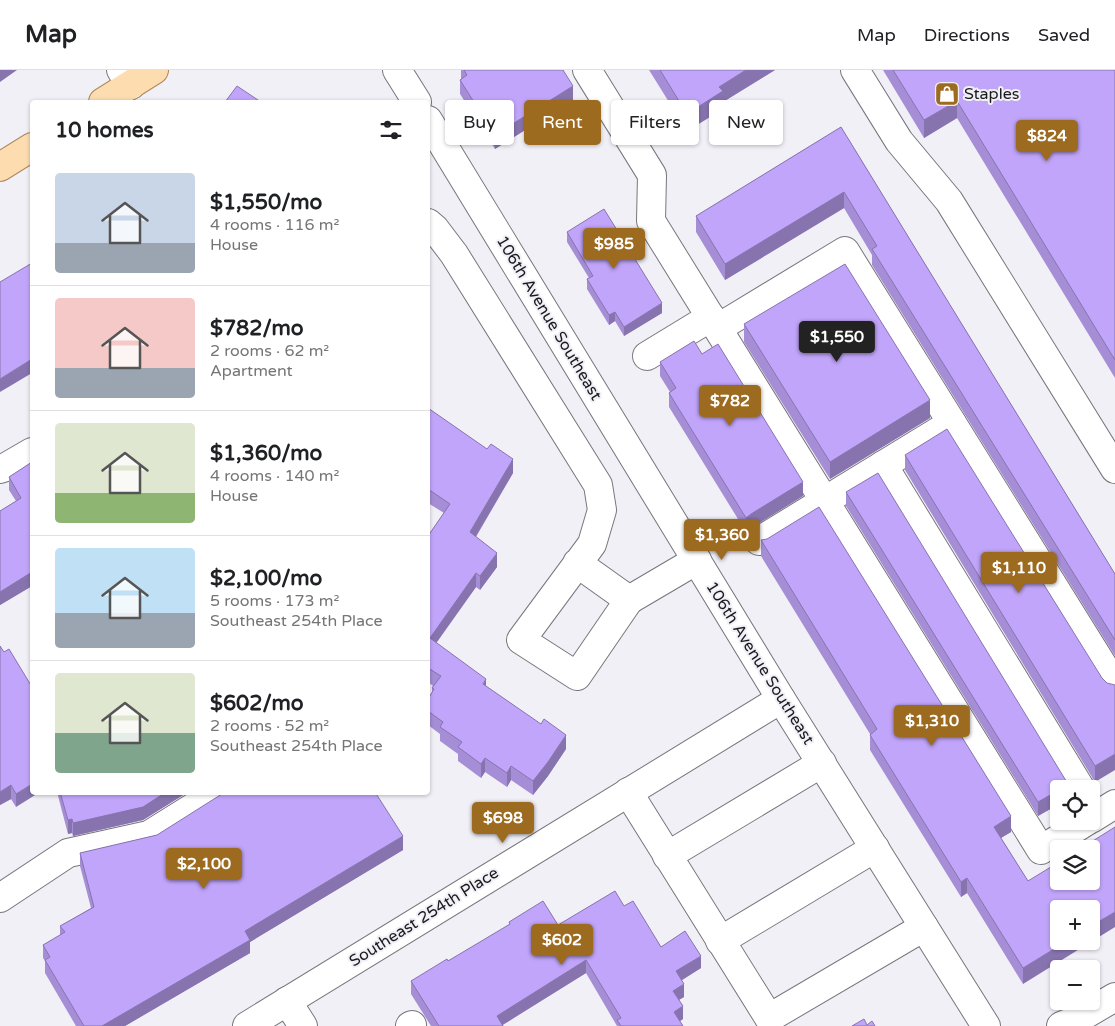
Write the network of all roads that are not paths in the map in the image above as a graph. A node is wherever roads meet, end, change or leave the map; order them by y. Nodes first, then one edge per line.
1 (154, 70) edge
2 (397, 70) edge
3 (587, 70) edge
4 (855, 70) edge
5 (126, 78) edge
6 (105, 100) edge
7 (416, 100) edge
8 (430, 123) edge
9 (30, 148) edge
10 (0, 167) edge
11 (430, 225) edge
12 (715, 323) junction
13 (648, 356) dead end
14 (952, 423) junction
15 (30, 453) edge
16 (883, 465) junction
17 (0, 469) edge
18 (1115, 469) edge
19 (824, 501) junction
20 (759, 541) edge
21 (696, 560) junction
22 (577, 563) junction
23 (629, 600) junction
24 (1115, 685) edge
25 (781, 698) junction
26 (822, 763) junction
27 (1076, 780) edge
28 (628, 792) junction
29 (213, 795) edge
30 (1071, 830) edge
31 (875, 848) junction
32 (668, 856) junction
33 (0, 898) edge
34 (924, 927) junction
35 (720, 941) junction
36 (1115, 997) edge
37 (287, 1001) junction
38 (247, 1026) edge
39 (303, 1026) edge
40 (986, 1026) edge
41 (1061, 1026) edge

1 - 5 main road
2 - 7 street
3 - 12 street
4 - 18 street
5 - 6 main road
8 - 21 street, 106th Avenue Southeast
9 - 10 main road
11 - 22 street
12 - 13 street
12 - 14 street
12 - 19 street
14 - 16 street
14 - 24 street
15 - 17 street
16 - 19 street
16 - 27 street
19 - 20 street
19 - 30 street
21 - 23 street
21 - 25 street, 106th Avenue Southeast
22 - 23 street
22 - 23 street
25 - 26 street, 106th Avenue Southeast
25 - 28 street, Southeast 254th Place
26 - 31 street, 106th Avenue Southeast
26 - 32 street
28 - 32 street
28 - 37 street, Southeast 254th Place
29 - 33 street
31 - 34 street, 106th Avenue Southeast
31 - 35 street
32 - 35 street
34 - 35 street
34 - 40 street, 106th Avenue Southeast
36 - 41 street
37 - 38 street, Southeast 254th Place
37 - 39 street

